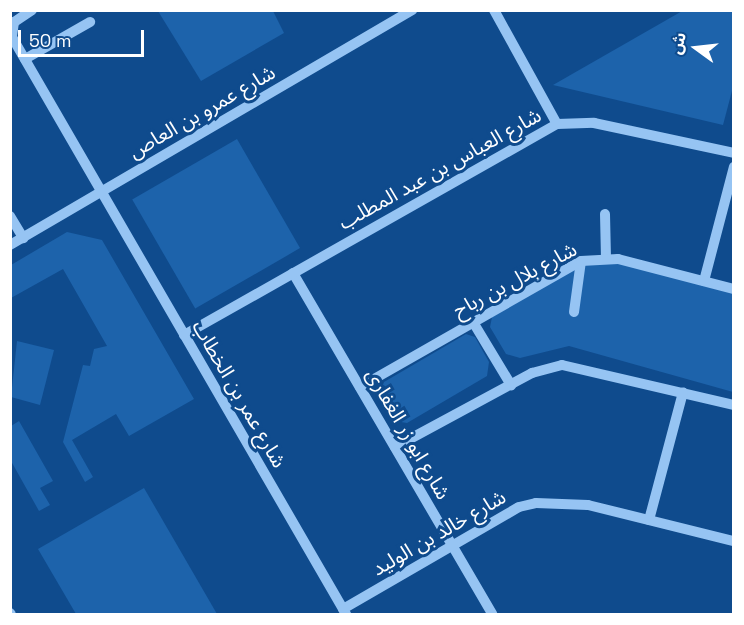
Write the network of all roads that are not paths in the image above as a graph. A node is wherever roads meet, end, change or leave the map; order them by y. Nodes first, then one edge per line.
1 (33, 10) edge
2 (412, 10) edge
3 (494, 10) edge
4 (90, 22) dead end
5 (25, 60) junction
6 (557, 124) junction
7 (734, 153) edge
8 (734, 167) edge
9 (101, 192) junction
10 (605, 214) dead end
11 (10, 216) edge
12 (23, 238) junction
13 (10, 245) edge
14 (606, 257) junction
15 (581, 261) junction
16 (293, 273) junction
17 (704, 281) junction
18 (734, 289) edge
19 (574, 312) dead end
20 (473, 322) junction
21 (184, 335) junction
22 (511, 384) junction
23 (360, 387) junction
24 (684, 392) junction
25 (734, 405) edge
26 (395, 447) junction
27 (649, 520) junction
28 (734, 541) edge
29 (452, 546) junction
30 (345, 612) edge
31 (492, 615) edge

1 - 5 street, شارع عمر بن الخطاب
2 - 9 street, شارع عمرو بن العاص
3 - 6 street
4 - 5 street
5 - 9 street, شارع عمر بن الخطاب
6 - 7 street, شارع العباس بن عبد المطلب
6 - 16 street, شارع العباس بن عبد المطلب
8 - 17 street
9 - 12 street, شارع عمرو بن العاص
9 - 21 street, شارع عمر بن الخطاب
10 - 14 street
11 - 12 street
12 - 13 street, شارع عمرو بن العاص
14 - 15 street, شارع بلال بن رباح
14 - 17 street, شارع بلال بن رباح
15 - 19 street
15 - 20 street, شارع بلال بن رباح
16 - 21 street, شارع العباس بن عبد المطلب
16 - 23 street, شارع ابو زر الغفارى
17 - 18 street, شارع بلال بن رباح
20 - 22 street
20 - 23 street, شارع بلال بن رباح
21 - 30 street, شارع عمر بن الخطاب
22 - 24 street
22 - 26 street
23 - 26 street, شارع ابو زر الغفارى
24 - 25 street
24 - 27 street
26 - 29 street, شارع ابو زر الغفارى
27 - 28 street, شارع خالد بن الوليد
27 - 29 street, شارع خالد بن الوليد
29 - 30 street, شارع خالد بن الوليد
29 - 31 street, شارع ابو زر الغفارى

